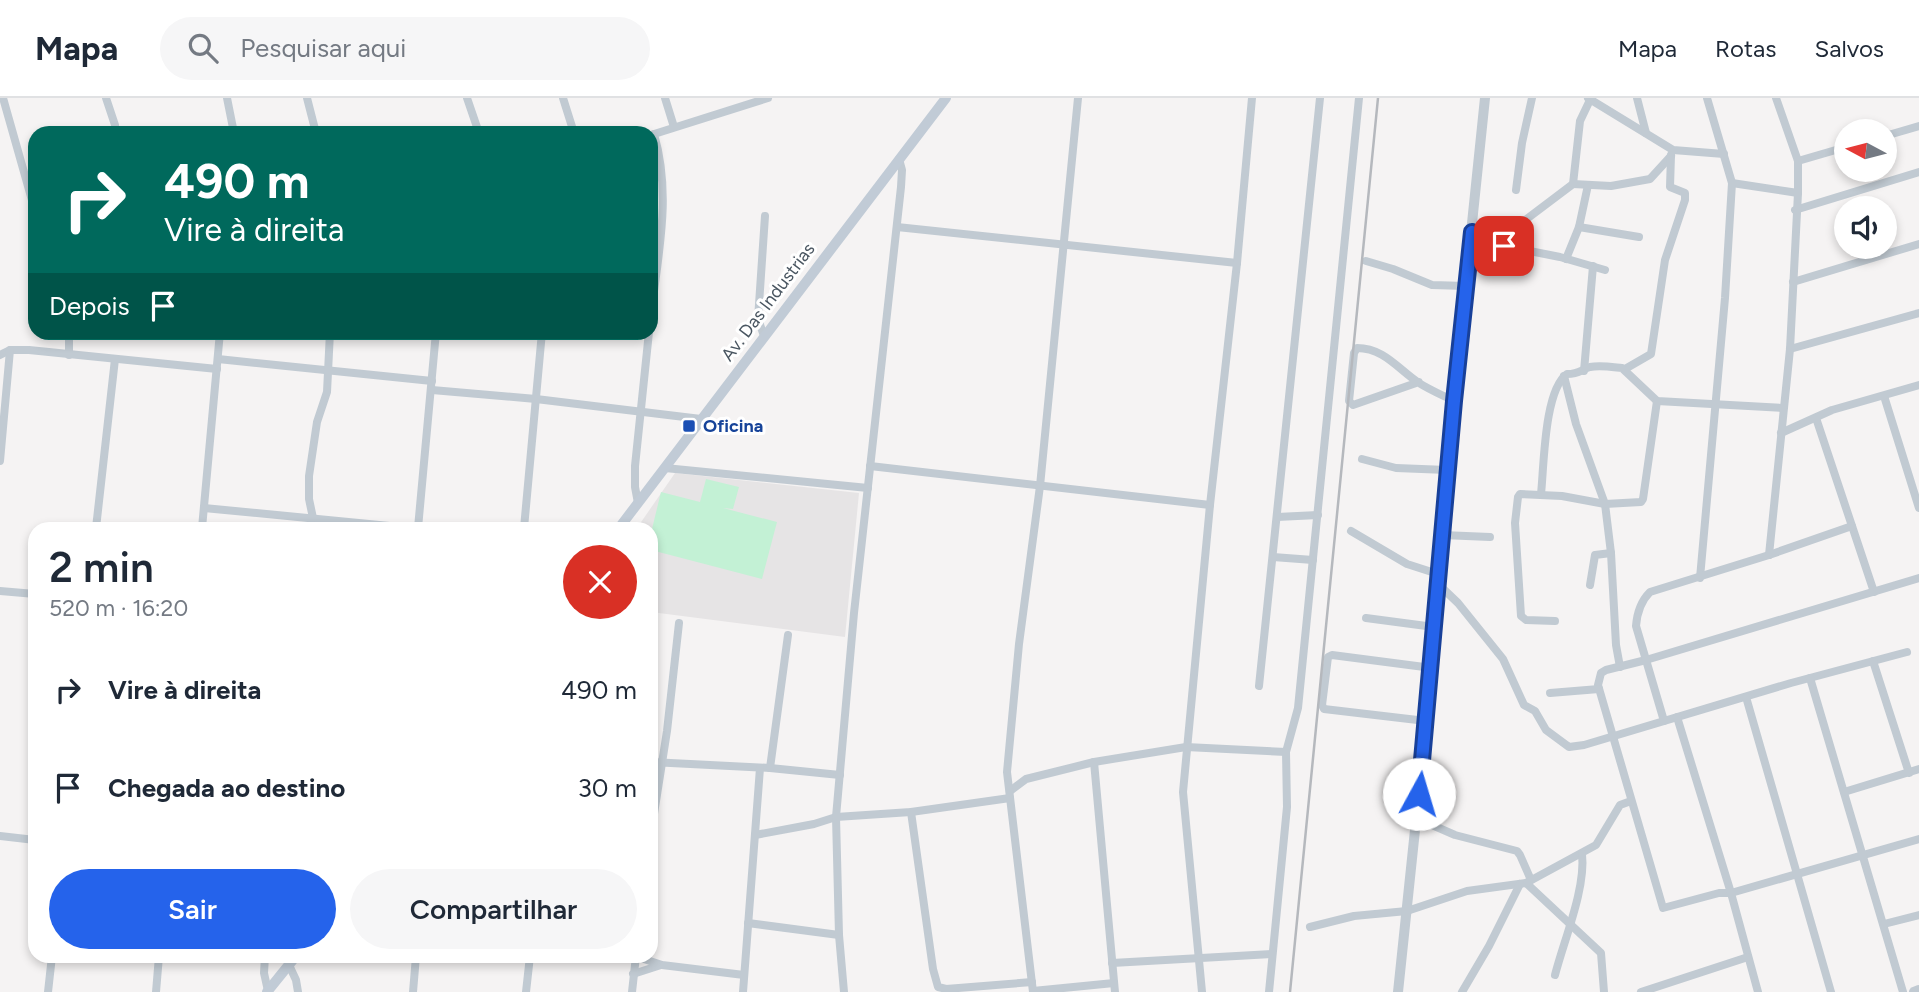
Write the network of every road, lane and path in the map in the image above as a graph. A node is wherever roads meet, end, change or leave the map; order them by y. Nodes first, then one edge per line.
1 (3, 98) edge
2 (106, 98) edge
3 (227, 98) edge
4 (307, 98) edge
5 (467, 98) edge
6 (563, 98) edge
7 (665, 98) edge
8 (768, 98) edge
9 (946, 98) edge
10 (1078, 98) edge
11 (1252, 98) edge
12 (1320, 98) edge
13 (1359, 98) edge
14 (1485, 98) edge
15 (1532, 98) edge
16 (1637, 98) edge
17 (1707, 98) edge
18 (1776, 98) edge
19 (1589, 99) edge
20 (115, 125) dead end
21 (233, 126) edge
22 (314, 126) edge
23 (477, 126) edge
24 (572, 126) edge
25 (1919, 126) edge
26 (674, 127) junction
27 (658, 132) edge
28 (1897, 132) edge
29 (1646, 133) junction
30 (658, 148) edge
31 (1834, 150) edge
32 (1672, 152) junction
33 (1724, 154) junction
34 (899, 159) junction
35 (1798, 161) junction
36 (1919, 172) edge
37 (1650, 179) junction
38 (1670, 180) junction
39 (1732, 183) junction
40 (1573, 184) junction
41 (1588, 185) junction
42 (28, 186) edge
43 (1516, 190) dead end
44 (1798, 193) junction
45 (1795, 210) junction
46 (765, 216) dead end
47 (897, 227) junction
48 (1579, 227) junction
49 (1472, 232) junction
50 (1639, 237) dead end
51 (1495, 243) junction
52 (1062, 244) junction
53 (1919, 244) edge
54 (658, 249) edge
55 (1566, 259) junction
56 (1366, 261) dead end
57 (1237, 263) junction
58 (1592, 266) junction
59 (1605, 270) dead end
60 (1793, 282) junction
61 (1466, 286) junction
62 (1919, 313) edge
63 (764, 336) junction
64 (68, 340) edge
65 (219, 340) edge
66 (330, 340) edge
67 (435, 340) edge
68 (541, 340) edge
69 (648, 340) edge
70 (1790, 349) junction
71 (10, 351) junction
72 (0, 355) edge
73 (69, 355) junction
74 (115, 359) junction
75 (218, 359) junction
76 (217, 369) junction
77 (1625, 369) junction
78 (328, 370) junction
79 (1584, 371) junction
80 (1564, 376) junction
81 (1419, 382) junction
82 (0, 384) edge
83 (1919, 384) edge
84 (432, 386) junction
85 (7, 392) junction
86 (1884, 396) junction
87 (536, 399) junction
88 (1454, 401) junction
89 (1657, 401) junction
90 (1715, 406) junction
91 (1783, 408) junction
92 (641, 411) junction
93 (1816, 418) junction
94 (702, 419) junction
95 (1781, 433) junction
96 (1362, 459) dead end
97 (0, 461) edge
98 (870, 466) junction
99 (665, 468) junction
100 (1447, 470) junction
101 (1040, 486) junction
102 (868, 488) junction
103 (1541, 494) junction
104 (309, 499) junction
105 (638, 503) junction
106 (1605, 504) junction
107 (1210, 505) junction
108 (204, 508) junction
109 (1919, 508) edge
110 (1318, 515) junction
111 (302, 517) junction
112 (1277, 517) junction
113 (313, 518) junction
114 (97, 522) edge
115 (203, 522) edge
116 (352, 522) edge
117 (419, 522) edge
118 (525, 522) edge
119 (624, 522) edge
120 (1852, 526) junction
121 (1351, 531) dead end
122 (1442, 535) junction
123 (1490, 537) dead end
124 (1611, 553) junction
125 (1769, 555) junction
126 (1273, 557) junction
127 (1313, 561) junction
128 (1438, 578) junction
129 (1700, 578) junction
130 (1919, 578) edge
131 (1590, 585) dead end
132 (0, 591) edge
133 (1874, 592) junction
134 (28, 593) edge
135 (1366, 618) dead end
136 (1555, 621) dead end
137 (679, 623) dead end
138 (1434, 627) junction
139 (788, 635) dead end
140 (1906, 652) dead end
141 (1646, 660) junction
142 (1873, 661) junction
143 (1620, 667) junction
144 (1432, 668) junction
145 (1810, 678) junction
146 (1259, 686) dead end
147 (1599, 689) junction
148 (1550, 694) dead end
149 (1746, 697) junction
150 (1677, 717) junction
151 (1664, 720) junction
152 (1426, 721) junction
153 (1613, 736) junction
154 (1186, 747) junction
155 (1286, 752) junction
156 (1094, 762) junction
157 (658, 763) edge
158 (661, 763) junction
159 (760, 768) junction
160 (770, 768) junction
161 (1919, 769) edge
162 (1007, 772) junction
163 (1909, 773) junction
164 (840, 775) junction
165 (1026, 779) junction
166 (658, 784) edge
167 (1844, 792) junction
168 (1010, 795) junction
169 (1631, 801) junction
170 (911, 811) junction
171 (836, 817) junction
172 (1416, 818) junction
173 (755, 835) junction
174 (0, 836) edge
175 (28, 839) edge
176 (1919, 839) edge
177 (1582, 854) junction
178 (1863, 857) junction
179 (1797, 875) junction
180 (1526, 882) junction
181 (1731, 893) junction
182 (1407, 911) junction
183 (1919, 915) edge
184 (748, 923) junction
185 (1569, 924) junction
186 (1884, 924) junction
187 (1310, 928) dead end
188 (839, 934) junction
189 (1272, 954) junction
190 (1748, 957) junction
191 (1198, 958) junction
192 (51, 963) edge
193 (158, 963) edge
194 (265, 963) edge
195 (290, 963) edge
196 (293, 963) edge
197 (415, 963) edge
198 (529, 963) edge
199 (635, 963) edge
200 (656, 963) edge
201 (1112, 963) junction
202 (662, 965) junction
203 (634, 974) junction
204 (744, 975) junction
205 (1555, 975) dead end
206 (1033, 988) edge
207 (1115, 988) edge
208 (1919, 990) edge
209 (48, 992) edge
210 (156, 992) edge
211 (268, 992) edge
212 (298, 992) edge
213 (413, 992) edge
214 (526, 992) edge
215 (632, 992) edge
216 (743, 992) edge
217 (844, 992) edge
218 (1202, 992) edge
219 (1269, 992) edge
220 (1398, 992) edge
221 (1462, 992) edge
222 (1604, 992) edge
223 (1641, 992) edge
224 (1758, 992) edge
225 (1831, 992) edge
226 (1903, 992) edge
227 (1914, 992) edge

1 - 42 street
2 - 20 street
3 - 21 street
4 - 22 street
5 - 23 street
6 - 24 street
7 - 26 street
8 - 26 street
9 - 34 main road, Av. Das Industrias
10 - 52 street
11 - 57 street
12 - 112 street
13 - 110 street
14 - 49 street
15 - 43 street
16 - 29 street
17 - 33 street
18 - 35 street
19 - 29 street
19 - 40 street
25 - 28 street
26 - 27 street
29 - 32 street
30 - 54 street
31 - 35 street
32 - 33 street
32 - 37 street
32 - 38 street
33 - 39 street
34 - 47 street
34 - 63 main road, Av. Das Industrias
35 - 44 street
36 - 45 street
37 - 38 street
37 - 41 street
38 - 77 street
39 - 44 street
39 - 90 street
40 - 41 street
40 - 51 street
41 - 48 street
44 - 45 street
45 - 60 street
46 - 63 street
47 - 52 street
47 - 98 street
48 - 50 street
48 - 55 street
49 - 51 street
49 - 61 street
51 - 55 street
52 - 57 street
52 - 101 street
53 - 60 street
55 - 58 street
56 - 61 street
57 - 107 street
58 - 59 street
58 - 79 street
60 - 70 street
61 - 88 street
62 - 70 street
63 - 94 main road, Av. Das Industrias
64 - 73 street
65 - 75 street
66 - 78 street
67 - 84 street
68 - 87 street
69 - 92 street
70 - 91 street
71 - 72 street
71 - 73 street
71 - 85 street
73 - 74 street
74 - 76 street
74 - 114 street
75 - 76 street
75 - 78 street
76 - 108 street
77 - 79 street
77 - 89 street
78 - 84 street
78 - 104 street
79 - 80 street
80 - 103 street
80 - 106 street
81 - 81 street
81 - 88 street
82 - 85 street
83 - 86 street
84 - 87 street
84 - 117 street
85 - 97 street
86 - 93 street
86 - 109 street
87 - 92 street
87 - 118 street
88 - 100 street
89 - 90 street
89 - 106 street
90 - 91 street
90 - 129 street
91 - 95 street
92 - 94 street
92 - 105 street
93 - 95 street
93 - 120 street
94 - 99 main road, Av. Das Industrias
95 - 125 street
96 - 100 street
98 - 101 street
98 - 102 street
99 - 102 street
99 - 105 main road, Av. Das Industrias
100 - 122 street
101 - 107 street
101 - 162 street
102 - 164 street
103 - 106 street
103 - 136 street
104 - 111 street
104 - 113 street
105 - 119 main road, Av. Das Industrias
106 - 124 street
107 - 154 street
108 - 111 street
108 - 115 street
110 - 112 street
110 - 127 street
111 - 113 street
112 - 126 street
113 - 116 street
120 - 125 street
120 - 133 street
121 - 128 street
122 - 123 street
122 - 128 street
124 - 131 street
124 - 143 street
125 - 129 street
126 - 127 street
126 - 146 street
127 - 155 street
128 - 138 street
128 - 153 street
129 - 141 street
130 - 133 street
132 - 134 street
133 - 141 street
135 - 138 street
137 - 158 street
138 - 144 street
139 - 160 street
140 - 142 street
141 - 143 street
141 - 151 street
142 - 145 street
142 - 163 street
143 - 147 street
144 - 152 street
144 - 152 street
145 - 149 street
145 - 167 street
147 - 148 street
147 - 153 street
149 - 150 street
149 - 179 street
150 - 151 street
150 - 181 street
151 - 153 street
152 - 172 street
153 - 169 street
154 - 155 street
154 - 156 street
154 - 191 street
155 - 189 street
156 - 165 street
156 - 201 street
157 - 158 street
158 - 159 street
158 - 166 street
159 - 160 street
159 - 173 street
160 - 164 street
161 - 163 street
162 - 165 street
162 - 168 street
163 - 167 street
164 - 171 street
165 - 168 street
167 - 178 street
168 - 170 street
168 - 206 street
169 - 177 street
169 - 181 street
170 - 171 street
170 - 206 street
171 - 173 street
171 - 188 street
172 - 180 street
172 - 182 street
173 - 184 street
174 - 175 street
176 - 178 street
177 - 180 street
177 - 185 street
178 - 179 street
178 - 186 street
179 - 181 street
179 - 225 street
180 - 182 street
180 - 185 street
180 - 221 street
181 - 190 street
182 - 187 street
182 - 220 street
183 - 186 street
184 - 188 street
184 - 204 street
185 - 205 street
185 - 222 street
186 - 226 street
188 - 217 street
189 - 191 street
189 - 219 street
190 - 223 street
190 - 224 street
191 - 201 street
191 - 218 street
192 - 209 street
193 - 210 street
194 - 211 street
195 - 211 main road
196 - 212 street
197 - 213 street
198 - 214 street
199 - 203 street
200 - 202 street
201 - 207 street
202 - 203 street
202 - 204 street
203 - 215 street
204 - 216 street
206 - 207 street
208 - 227 street

